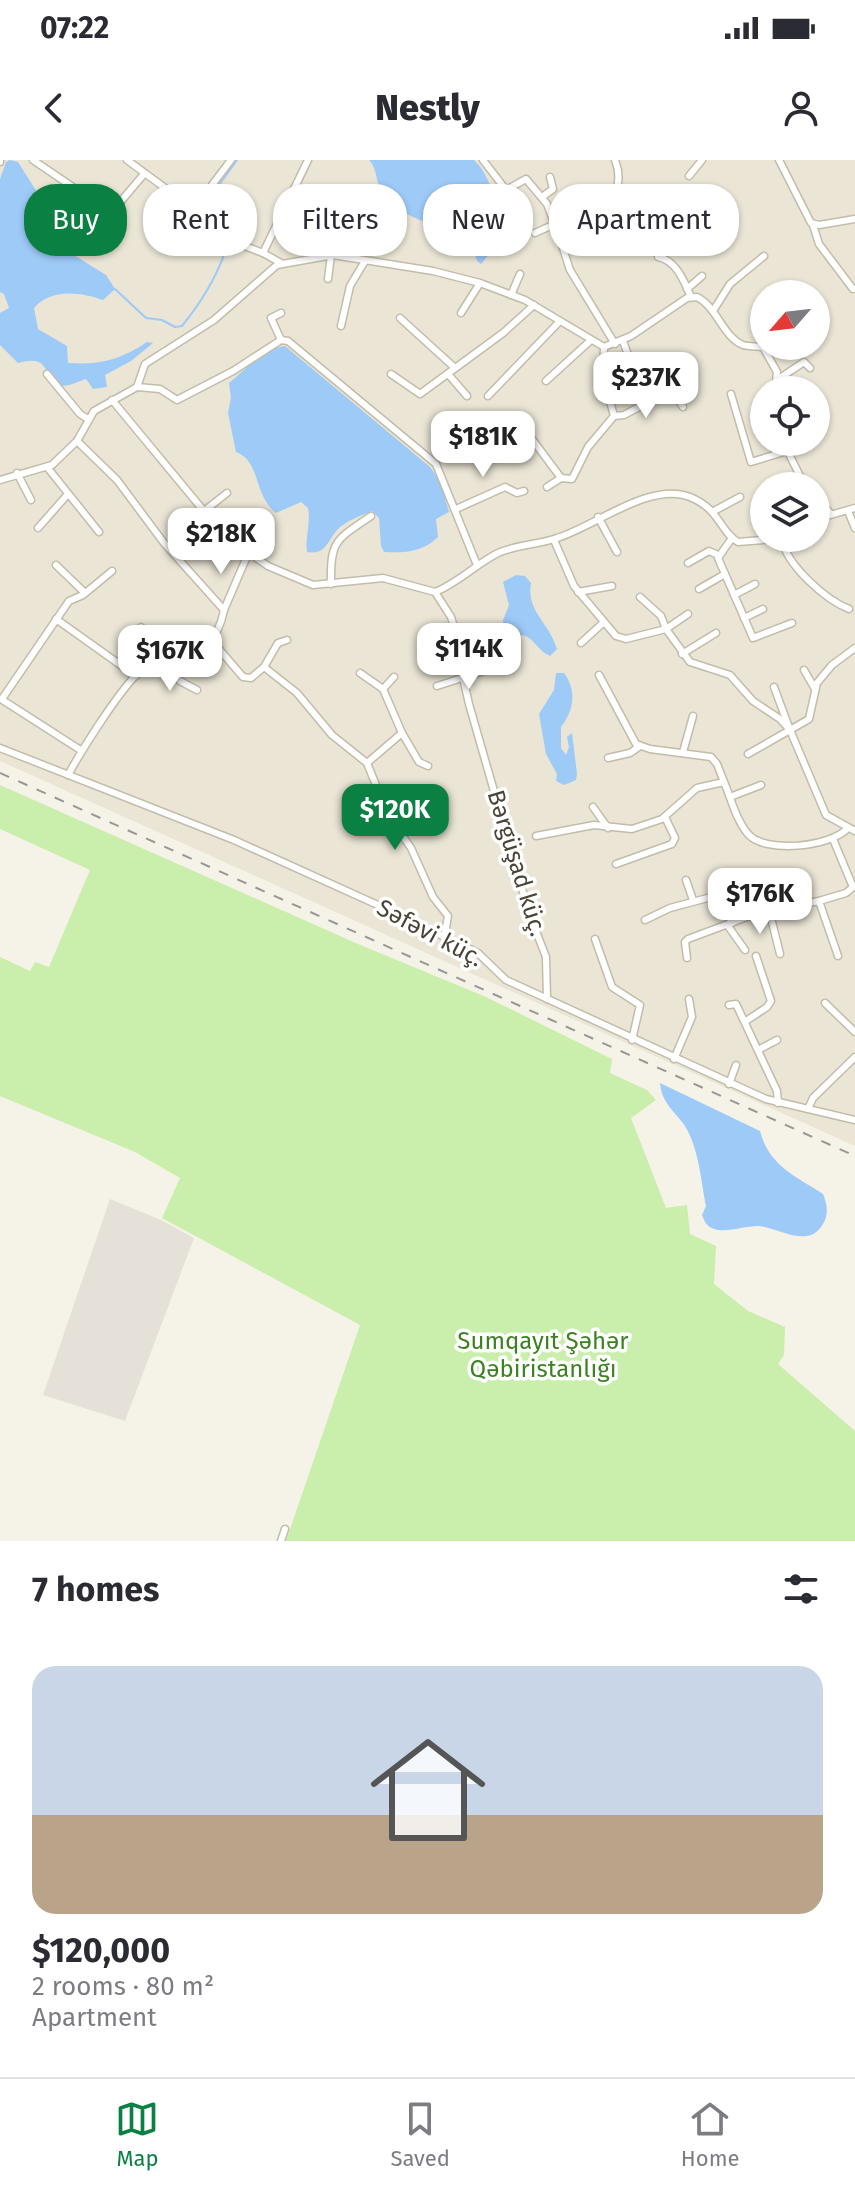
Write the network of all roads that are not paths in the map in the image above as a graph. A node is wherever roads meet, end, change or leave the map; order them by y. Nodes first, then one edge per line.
1 (33, 160) edge
2 (127, 160) edge
3 (231, 160) edge
4 (308, 160) edge
5 (483, 160) edge
6 (615, 160) edge
7 (702, 160) edge
8 (779, 160) edge
9 (144, 174) junction
10 (689, 176) dead end
11 (550, 177) dead end
12 (158, 184) edge
13 (213, 184) edge
14 (619, 184) edge
15 (542, 197) junction
16 (549, 212) edge
17 (855, 219) edge
18 (813, 225) junction
19 (549, 227) edge
20 (535, 233) dead end
21 (257, 251) edge
22 (263, 253) junction
23 (325, 256) edge
24 (331, 256) edge
25 (344, 256) edge
26 (565, 256) edge
27 (764, 256) dead end
28 (658, 257) dead end
29 (365, 261) junction
30 (281, 263) junction
31 (520, 274) dead end
32 (702, 276) dead end
33 (328, 279) dead end
34 (480, 283) junction
35 (687, 289) junction
36 (853, 289) edge
37 (511, 295) junction
38 (691, 297) junction
39 (534, 305) junction
40 (713, 311) junction
41 (281, 313) dead end
42 (461, 313) dead end
43 (400, 318) dead end
44 (560, 321) junction
45 (341, 326) dead end
46 (281, 340) junction
47 (591, 340) junction
48 (619, 342) junction
49 (750, 346) edge
50 (604, 347) junction
51 (632, 366) dead end
52 (455, 368) junction
53 (810, 368) dead end
54 (674, 370) dead end
55 (47, 374) dead end
56 (391, 374) dead end
57 (448, 374) junction
58 (783, 376) edge
59 (546, 381) dead end
60 (137, 387) junction
61 (671, 390) junction
62 (731, 394) dead end
63 (467, 396) dead end
64 (488, 396) dead end
65 (112, 400) junction
66 (683, 407) dead end
67 (614, 416) junction
68 (88, 419) junction
69 (512, 424) dead end
70 (77, 441) junction
71 (771, 456) edge
72 (47, 467) junction
73 (17, 473) junction
74 (561, 478) junction
75 (0, 480) edge
76 (547, 487) dead end
77 (524, 491) dead end
78 (227, 493) dead end
79 (68, 494) junction
80 (740, 497) dead end
81 (31, 500) dead end
82 (456, 509) junction
83 (852, 509) edge
84 (204, 511) junction
85 (714, 511) junction
86 (830, 513) edge
87 (371, 516) dead end
88 (598, 517) junction
89 (38, 528) dead end
90 (855, 528) edge
91 (99, 532) dead end
92 (732, 538) junction
93 (554, 540) junction
94 (750, 542) edge
95 (617, 552) dead end
96 (789, 552) edge
97 (248, 554) junction
98 (718, 555) junction
99 (688, 563) dead end
100 (56, 565) dead end
101 (477, 565) junction
102 (112, 571) dead end
103 (725, 574) junction
104 (331, 584) junction
105 (755, 584) dead end
106 (612, 586) dead end
107 (699, 589) dead end
108 (435, 592) junction
109 (578, 592) junction
110 (85, 593) junction
111 (734, 595) junction
112 (640, 597) dead end
113 (835, 603) junction
114 (763, 609) dead end
115 (849, 609) dead end
116 (224, 610) junction
117 (828, 612) dead end
118 (688, 614) dead end
119 (744, 618) junction
120 (56, 619) junction
121 (604, 622) junction
122 (792, 623) dead end
123 (141, 627) dead end
124 (666, 629) junction
125 (716, 633) dead end
126 (287, 640) dead end
127 (213, 642) junction
128 (581, 643) dead end
129 (855, 648) edge
130 (682, 654) junction
131 (152, 664) junction
132 (166, 665) junction
133 (264, 667) junction
134 (493, 668) dead end
135 (804, 670) dead end
136 (360, 673) dead end
137 (599, 675) dead end
138 (136, 676) junction
139 (394, 677) dead end
140 (463, 677) junction
141 (437, 686) dead end
142 (774, 687) dead end
143 (383, 689) junction
144 (815, 689) junction
145 (197, 690) dead end
146 (1, 698) edge
147 (693, 716) dead end
148 (790, 730) junction
149 (402, 733) junction
150 (640, 746) junction
151 (0, 748) edge
152 (82, 751) junction
153 (683, 752) junction
154 (748, 754) dead end
155 (608, 758) dead end
156 (367, 763) junction
157 (428, 766) dead end
158 (68, 775) junction
159 (724, 782) junction
160 (761, 785) dead end
161 (730, 797) junction
162 (593, 807) dead end
163 (665, 817) junction
164 (608, 828) junction
165 (617, 830) junction
166 (852, 830) edge
167 (536, 836) dead end
168 (833, 839) junction
169 (620, 841) dead end
170 (616, 864) dead end
171 (686, 880) dead end
172 (773, 883) dead end
173 (693, 900) junction
174 (819, 901) junction
175 (778, 909) junction
176 (769, 910) junction
177 (645, 920) dead end
178 (730, 924) junction
179 (444, 938) junction
180 (595, 939) dead end
181 (745, 950) dead end
182 (780, 954) dead end
183 (756, 956) dead end
184 (838, 956) dead end
185 (687, 958) dead end
186 (547, 999) junction
187 (689, 999) dead end
188 (825, 1003) dead end
189 (729, 1005) dead end
190 (746, 1021) junction
191 (855, 1032) edge
192 (632, 1040) junction
193 (777, 1040) dead end
194 (758, 1050) junction
195 (855, 1057) edge
196 (674, 1059) junction
197 (736, 1065) dead end
198 (729, 1084) junction
199 (778, 1103) junction
200 (808, 1109) junction
201 (855, 1120) edge
202 (285, 1529) dead end
203 (281, 1541) edge

1 - 9 street
2 - 9 street
3 - 13 street
4 - 22 street
5 - 15 street
6 - 14 street
7 - 10 street
8 - 18 street
9 - 12 street
11 - 15 street
15 - 16 street
17 - 18 street
18 - 36 street
19 - 20 street
21 - 22 street
22 - 30 street
23 - 30 street
24 - 33 street
25 - 29 street
26 - 48 street
27 - 40 street
28 - 35 street
29 - 34 street
29 - 45 street
30 - 60 street
31 - 37 street
32 - 35 street
34 - 37 street
34 - 42 street
35 - 38 street
37 - 39 street
38 - 40 street
38 - 48 street
39 - 44 street
39 - 52 street
40 - 49 street
41 - 46 street
43 - 52 street
44 - 47 street
44 - 64 street
46 - 60 street
46 - 82 street
47 - 50 street
47 - 59 street
48 - 50 street
48 - 51 street
50 - 67 street
52 - 57 street
53 - 58 street
54 - 61 street
55 - 68 street
56 - 57 street
57 - 63 street
60 - 65 street
61 - 66 street
61 - 67 street
62 - 71 street
65 - 68 street
65 - 84 street
67 - 74 street
68 - 70 street
69 - 74 street
70 - 72 street
70 - 116 street
72 - 73 street
72 - 79 street
73 - 75 street
73 - 81 street
74 - 76 street
77 - 82 street
78 - 84 street
79 - 89 street
79 - 91 street
80 - 85 street
82 - 101 street
83 - 86 street
83 - 90 street
84 - 97 street
85 - 88 street
85 - 92 street
87 - 104 street
88 - 93 street
88 - 95 street
92 - 94 street
92 - 98 street
93 - 101 street
93 - 109 street
96 - 113 street
97 - 104 street
97 - 116 street
98 - 99 street
98 - 103 street
100 - 110 street
101 - 108 street
102 - 110 street
103 - 107 street
103 - 111 street
104 - 108 street
105 - 111 street
106 - 109 street
108 - 140 street, Bərgüşad küç.
109 - 121 street
110 - 120 street
111 - 119 street
112 - 124 street
113 - 115 street
113 - 117 street
114 - 119 street
116 - 127 street
118 - 124 street
119 - 122 street
120 - 138 street
120 - 146 street
121 - 124 street
121 - 128 street
123 - 131 street
124 - 130 street
125 - 130 street
126 - 133 street
127 - 132 street
127 - 133 street
129 - 144 street
130 - 148 street
131 - 132 street
131 - 138 street
132 - 145 street
133 - 156 street
134 - 140 street
135 - 144 street
136 - 143 street
137 - 150 street
138 - 152 street
139 - 143 street
140 - 141 street
140 - 186 street, Bərgüşad küç.
142 - 148 street
143 - 149 street
144 - 148 street
146 - 152 street
147 - 153 street
148 - 154 street
148 - 166 street
149 - 156 street
149 - 157 street
150 - 153 street
150 - 155 street
151 - 158 street, Səfəvi küç.
152 - 158 street
153 - 159 street
156 - 179 street
158 - 179 street, Səfəvi küç.
159 - 161 street
159 - 163 street
160 - 161 street
161 - 168 street
162 - 164 street
163 - 165 street
163 - 170 street
164 - 165 street
164 - 167 street
165 - 169 street
166 - 168 street
168 - 174 street
171 - 173 street
172 - 175 street
173 - 177 street
173 - 178 street
174 - 175 street
174 - 184 street
175 - 176 street
176 - 178 street
176 - 182 street
178 - 181 street
178 - 185 street
179 - 186 street, Səfəvi küç.
180 - 192 street
183 - 190 street
186 - 192 street, Səfəvi küç.
187 - 196 street
188 - 191 street
189 - 190 street
190 - 194 street
192 - 196 street, Səfəvi küç.
193 - 194 street
194 - 199 street
195 - 200 street
196 - 198 street, Səfəvi küç.
197 - 198 street
198 - 199 street, Səfəvi küç.
199 - 200 street, Səfəvi küç.
200 - 201 street, Səfəvi küç.
202 - 203 street

